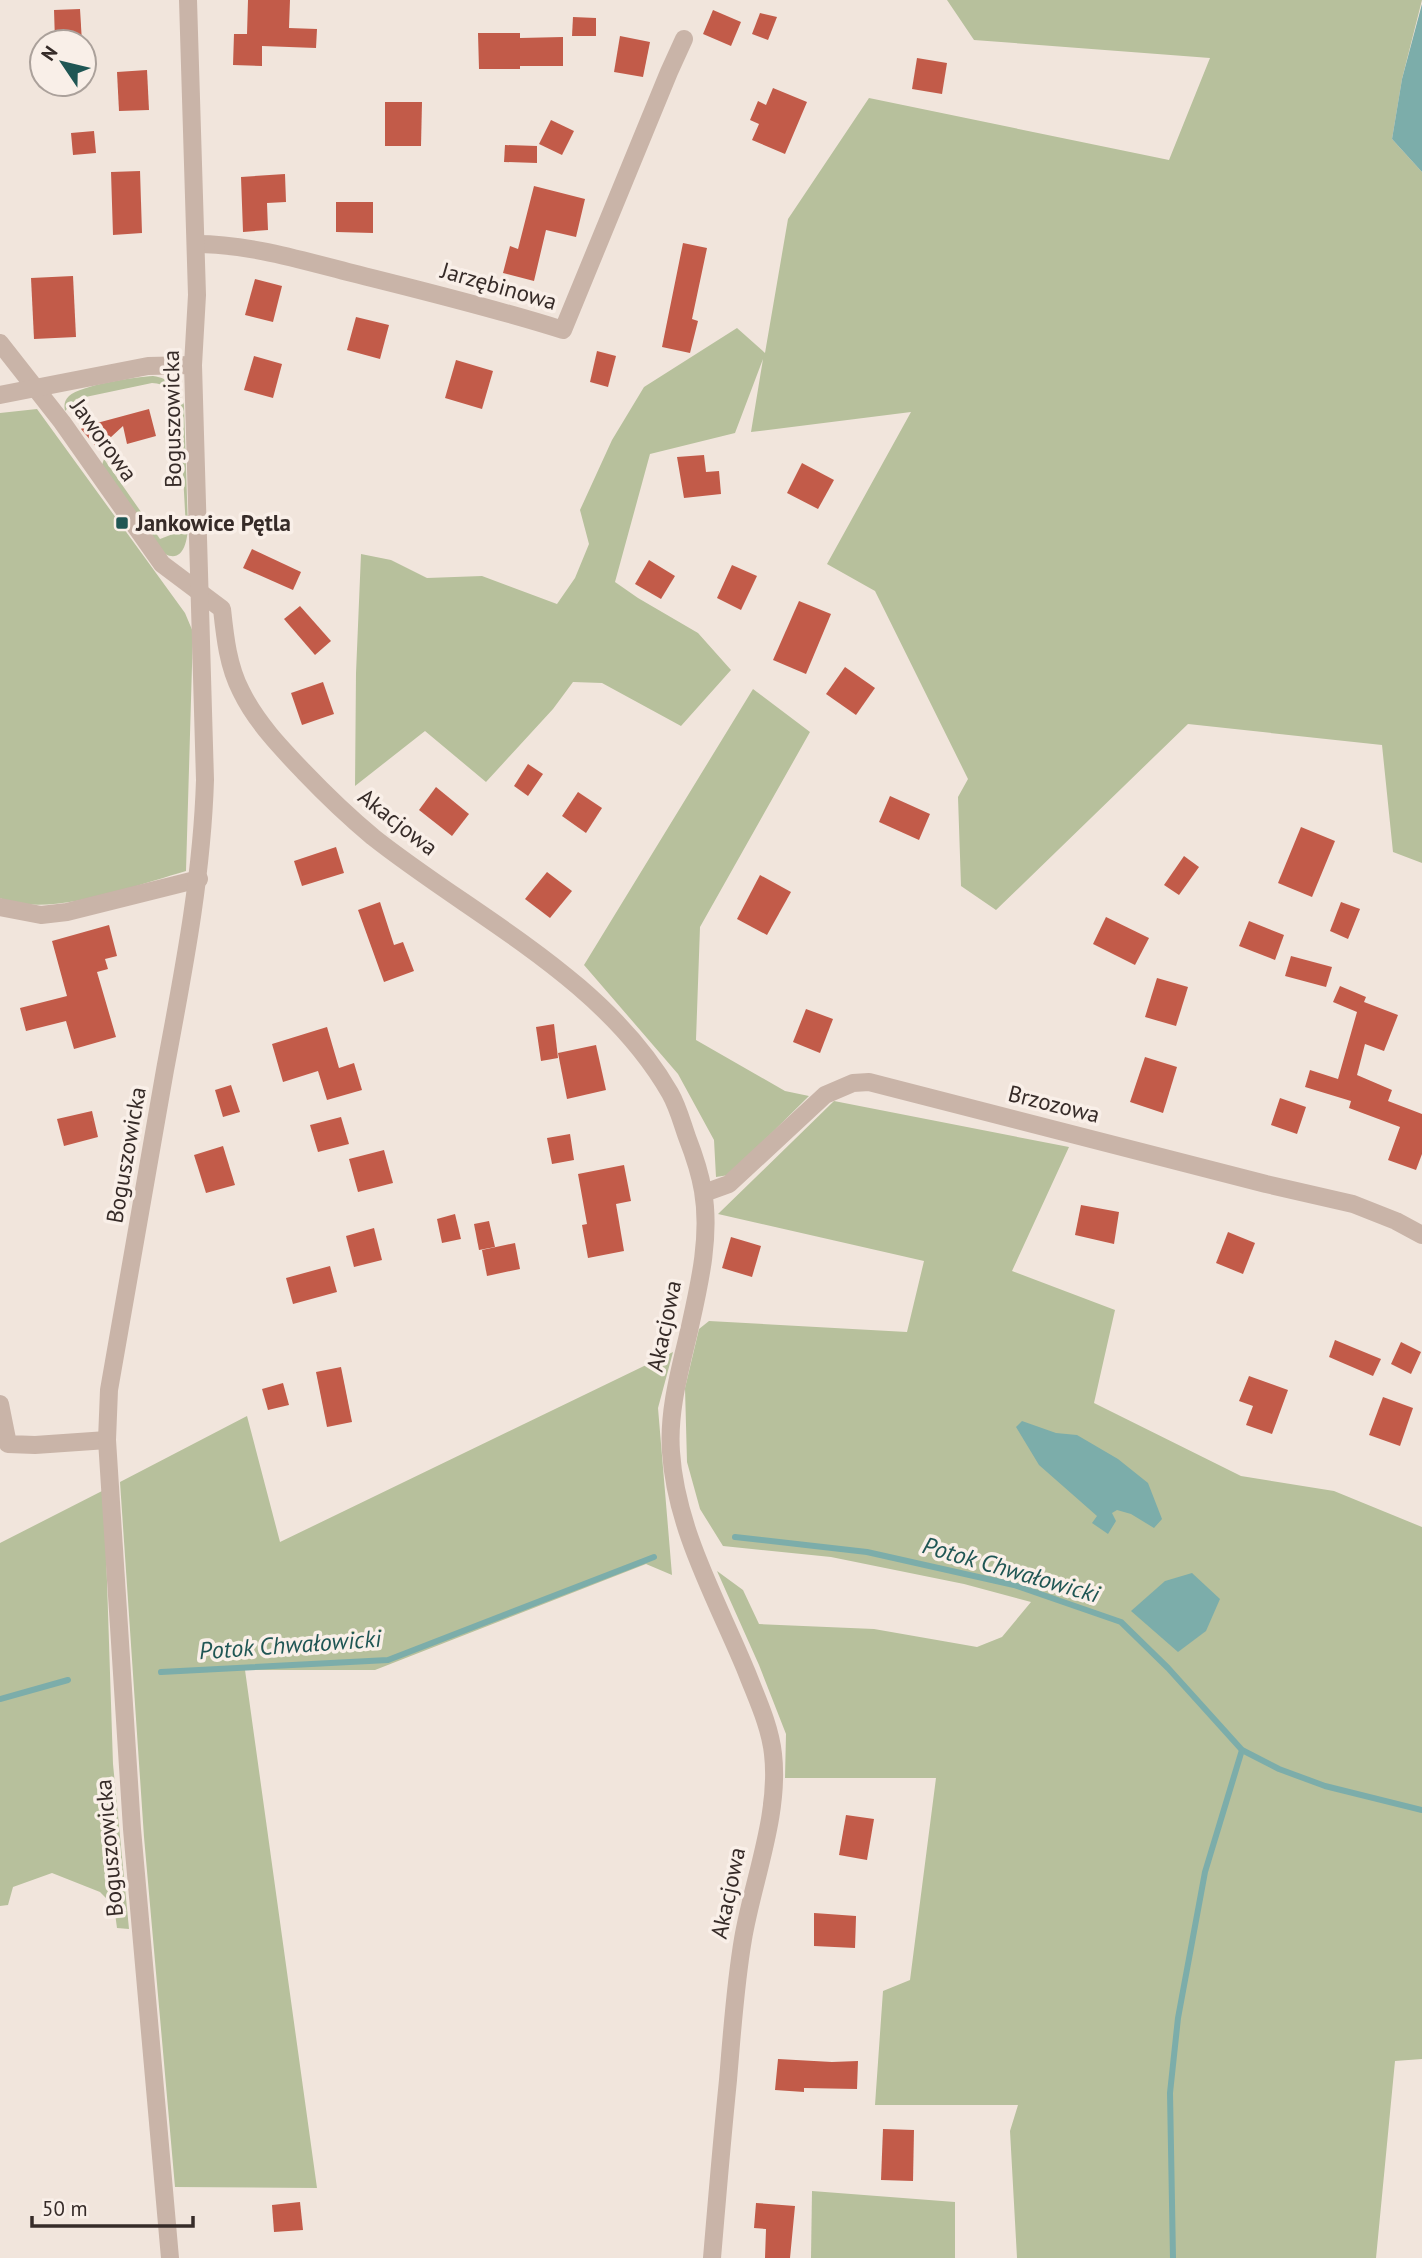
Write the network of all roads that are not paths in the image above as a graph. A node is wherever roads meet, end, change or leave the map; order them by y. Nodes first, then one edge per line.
1 (188, 0) edge
2 (684, 39) dead end
3 (196, 244) junction
4 (0, 343) edge
5 (193, 365) junction
6 (35, 387) junction
7 (0, 395) edge
8 (200, 591) junction
9 (199, 879) junction
10 (0, 907) edge
11 (704, 1193) junction
12 (1422, 1235) edge
13 (0, 1404) edge
14 (107, 1440) junction
15 (169, 2256) edge
16 (712, 2258) edge

1 - 3 street, Boguszowicka
2 - 3 street, Jarzębinowa
3 - 5 street, Boguszowicka
4 - 6 street, Jaworowa
5 - 6 street
5 - 8 street, Boguszowicka
6 - 7 street
6 - 8 street, Jaworowa
8 - 9 street, Boguszowicka
8 - 11 street, Akacjowa
9 - 10 street
9 - 14 street, Boguszowicka
11 - 12 street, Brzozowa
11 - 16 street, Akacjowa
13 - 14 street
14 - 15 street, Boguszowicka

